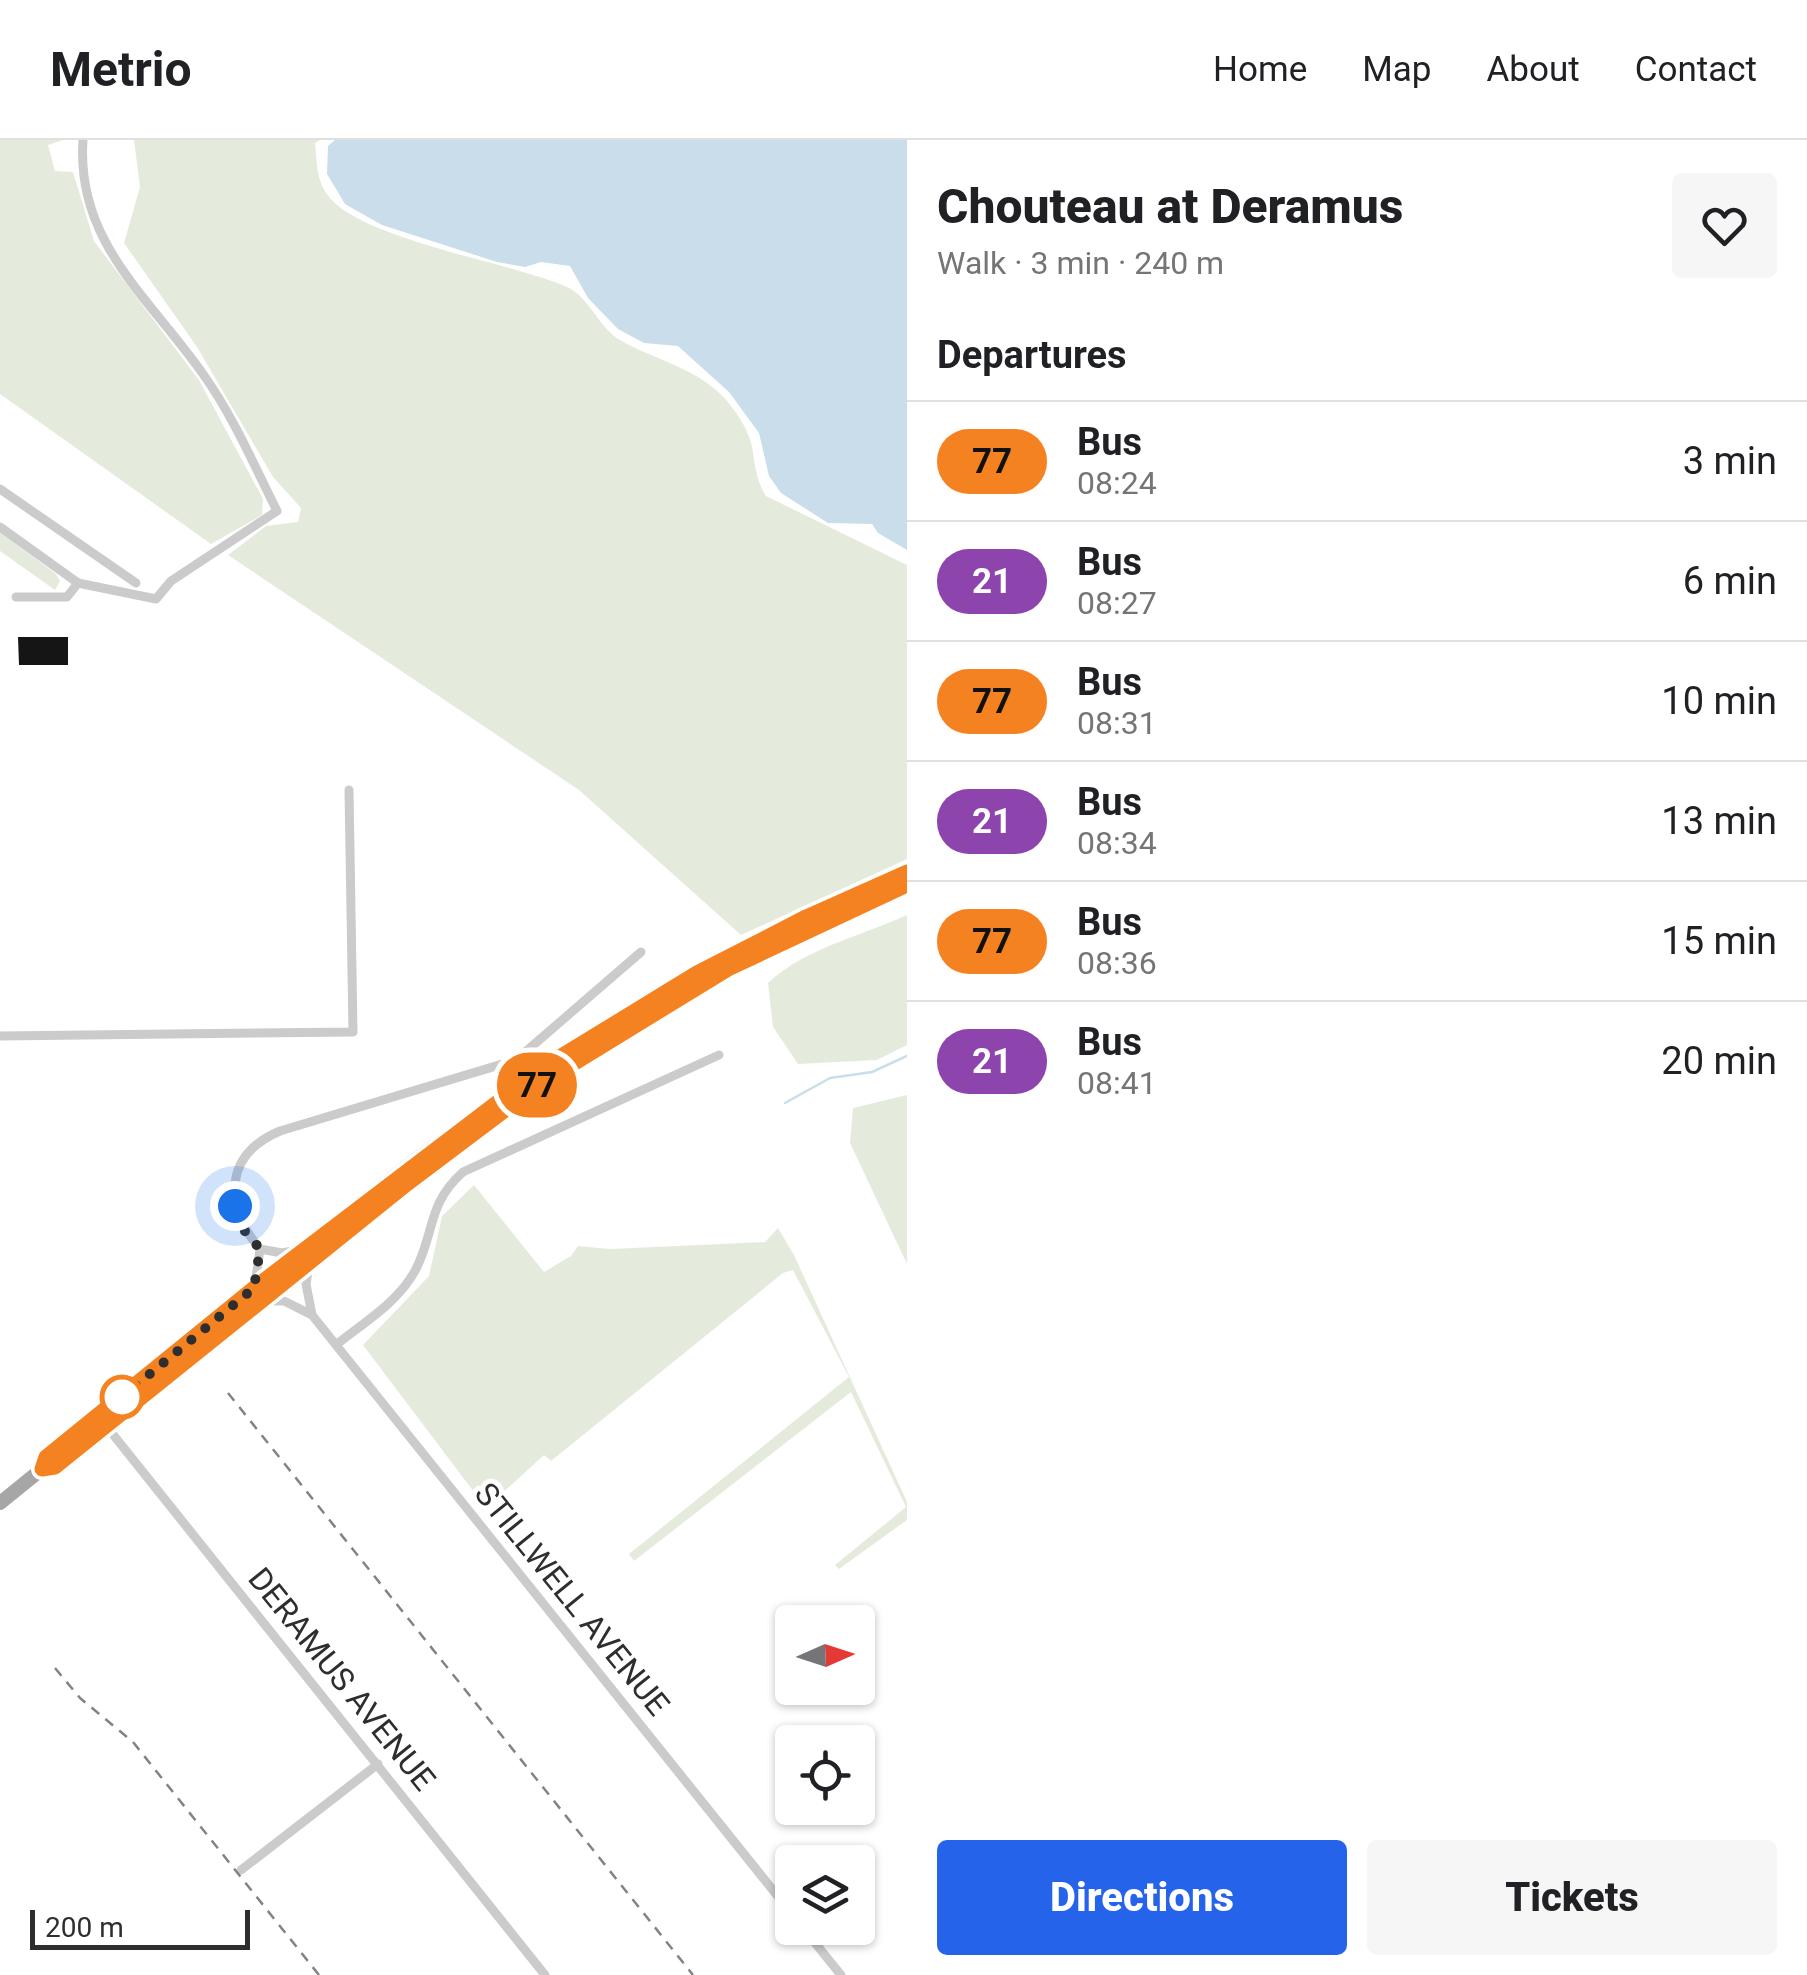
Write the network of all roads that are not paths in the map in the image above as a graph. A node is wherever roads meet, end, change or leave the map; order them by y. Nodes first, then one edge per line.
1 (83, 140) edge
2 (0, 490) edge
3 (0, 527) edge
4 (78, 583) junction
5 (136, 583) dead end
6 (16, 597) dead end
7 (349, 790) dead end
8 (907, 872) edge
9 (907, 884) edge
10 (641, 952) dead end
11 (650, 1007) junction
12 (0, 1036) edge
13 (719, 1055) dead end
14 (308, 1248) junction
15 (260, 1249) junction
16 (310, 1265) junction
17 (254, 1288) junction
18 (264, 1302) junction
19 (312, 1315) junction
20 (336, 1345) junction
21 (102, 1421) junction
22 (0, 1503) edge
23 (378, 1764) junction
24 (242, 1870) dead end
25 (775, 1893) edge
26 (817, 1945) edge
27 (544, 1975) edge
28 (841, 1975) edge

1 - 4 street
2 - 5 street
3 - 4 street
4 - 6 street
7 - 12 street
8 - 11 main road
9 - 11 main road
10 - 15 street
11 - 14 main road
11 - 16 main road
13 - 20 street
14 - 15 street
14 - 17 main road
15 - 17 street
16 - 18 main road
16 - 19 street
17 - 21 main road
18 - 19 street
18 - 21 main road
19 - 20 street, STILLWELL AVENUE
20 - 25 street, STILLWELL AVENUE
21 - 22 main road
21 - 23 street, DERAMUS AVENUE
23 - 24 street
23 - 27 street, DERAMUS AVENUE
26 - 28 street

